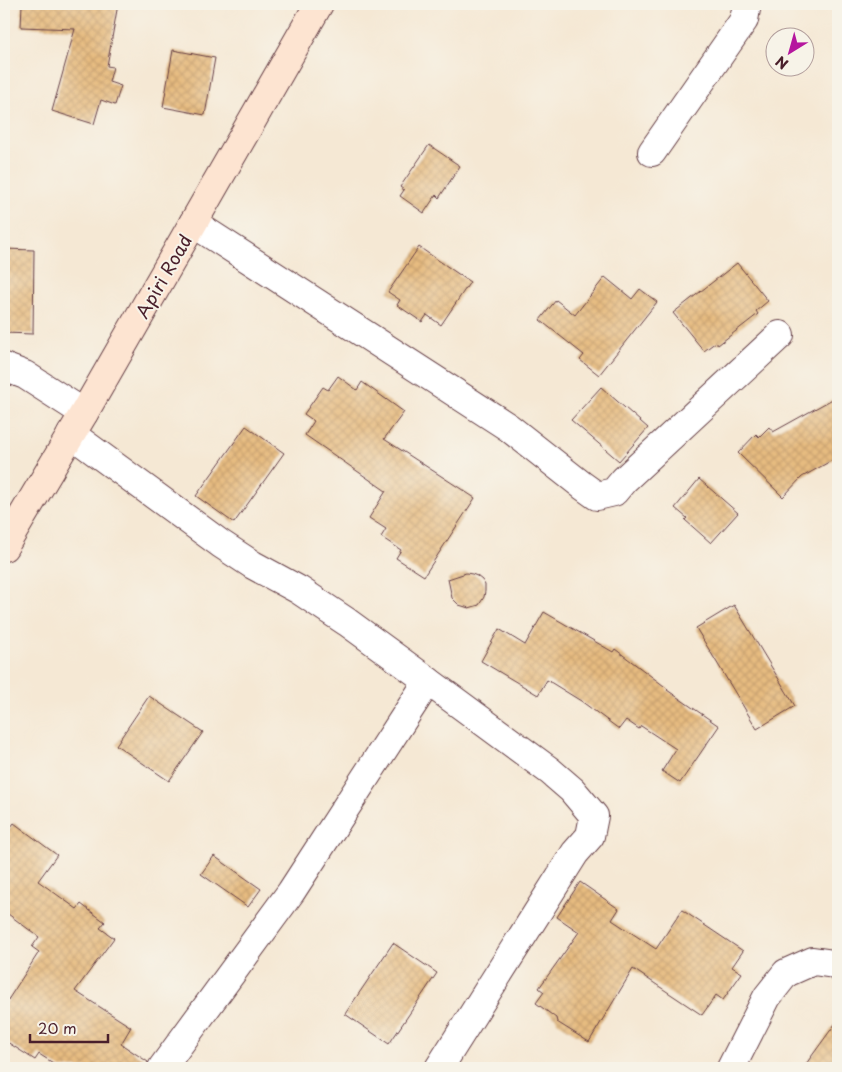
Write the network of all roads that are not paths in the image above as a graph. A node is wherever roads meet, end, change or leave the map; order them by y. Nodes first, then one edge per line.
1 (319, 4) edge
2 (747, 4) edge
3 (652, 152) dead end
4 (193, 224) junction
5 (780, 335) dead end
6 (4, 367) edge
7 (77, 423) junction
8 (4, 547) edge
9 (428, 681) junction
10 (838, 967) edge
11 (162, 1068) edge
12 (439, 1068) edge
13 (731, 1068) edge

1 - 4 street, Apiri Road
2 - 3 street
4 - 5 street
4 - 7 street, Apiri Road
6 - 7 street
7 - 8 street, Apiri Road
7 - 9 street
9 - 11 street
9 - 12 street
10 - 13 street

